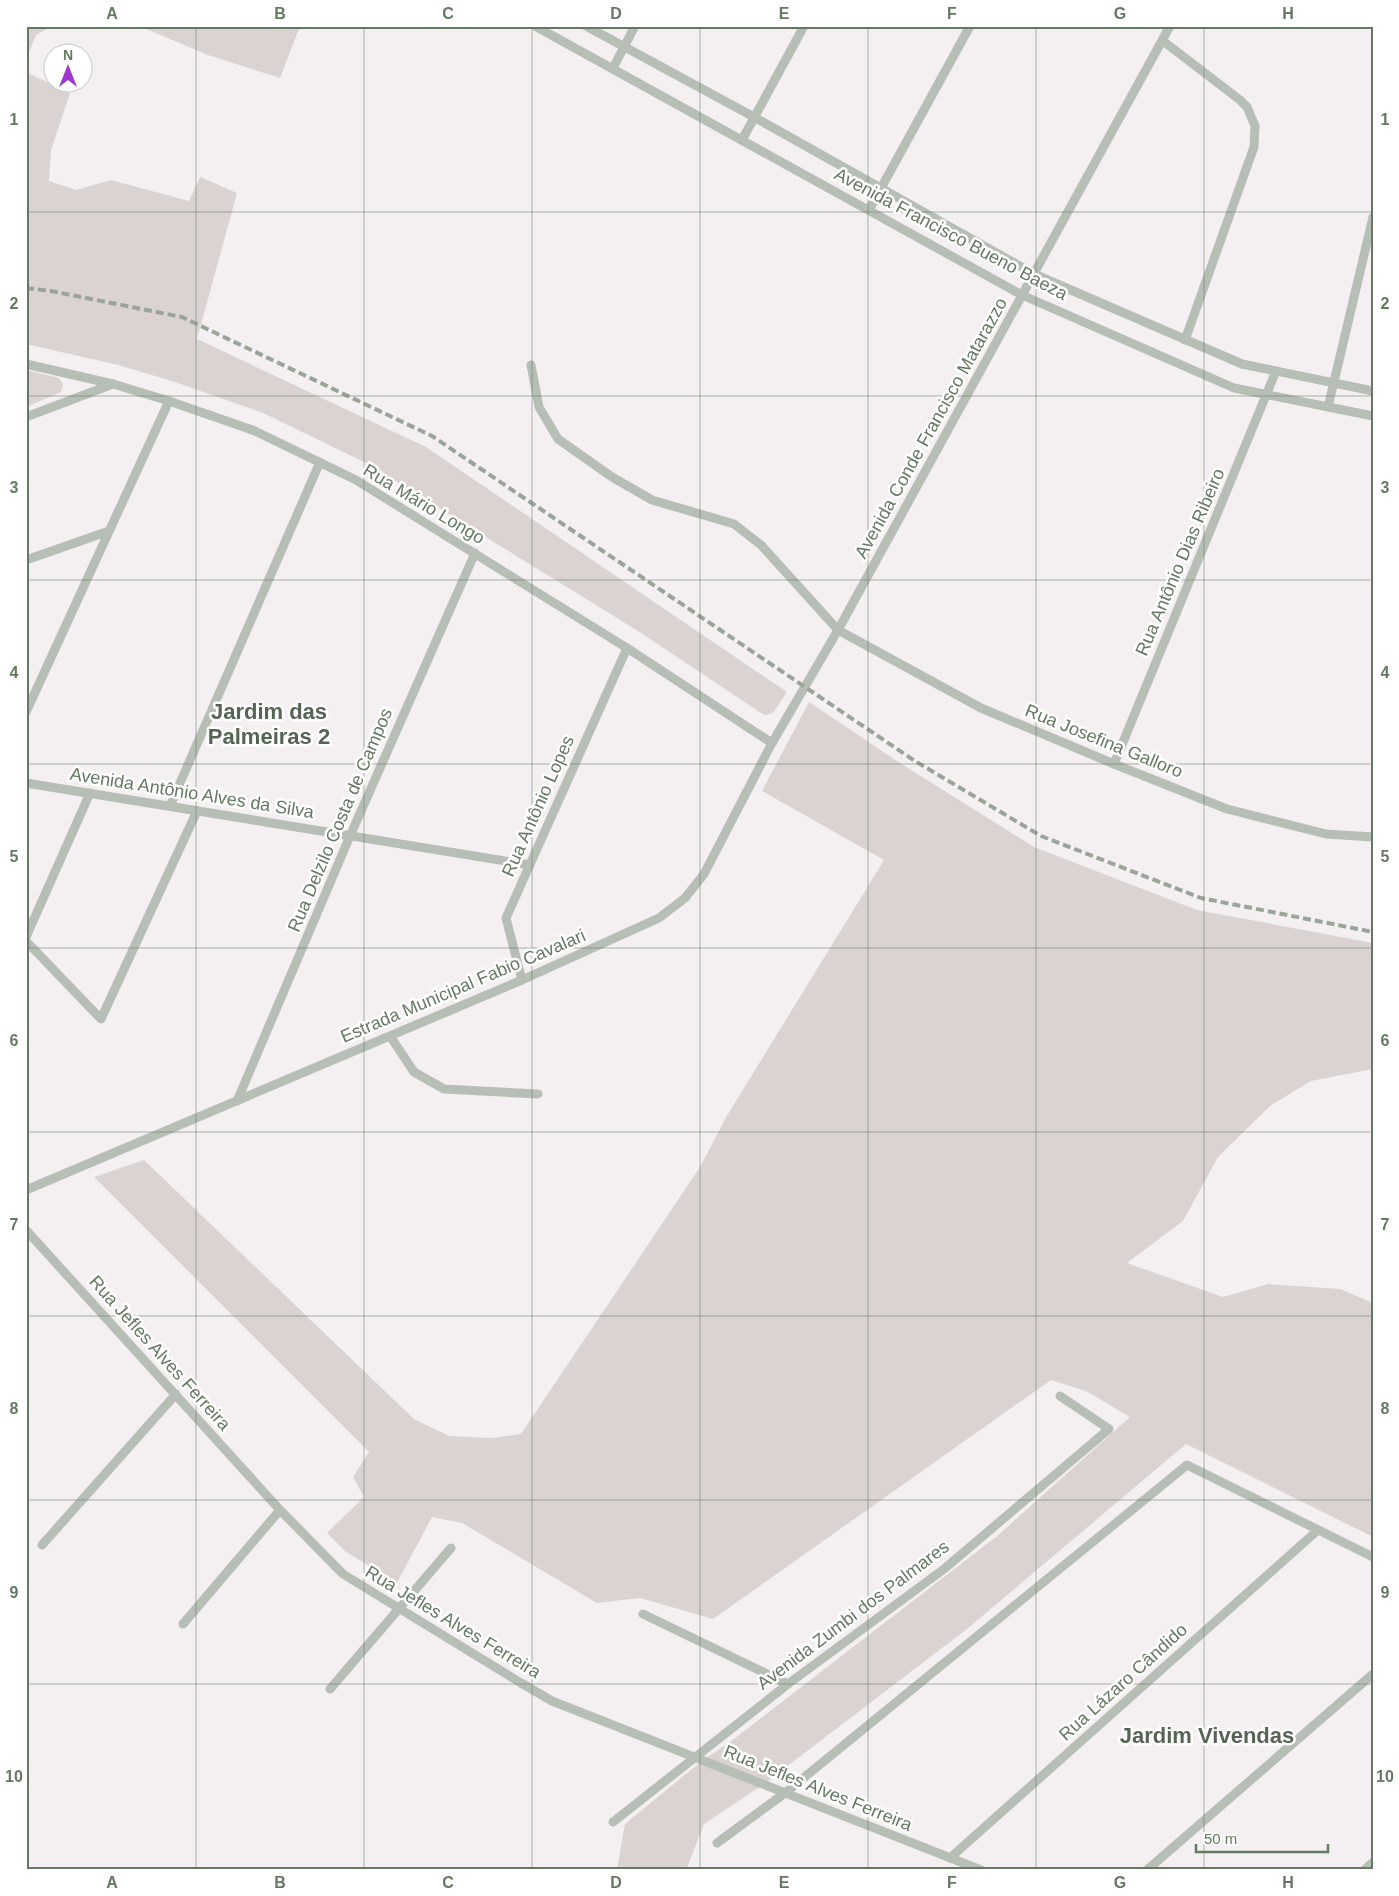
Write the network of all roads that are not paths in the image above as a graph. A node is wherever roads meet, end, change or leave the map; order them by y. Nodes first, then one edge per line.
1 (535, 26) edge
2 (586, 26) edge
3 (635, 26) edge
4 (804, 26) edge
5 (970, 26) edge
6 (1170, 26) edge
7 (1163, 41) junction
8 (624, 47) junction
9 (613, 68) junction
10 (754, 117) junction
11 (742, 140) junction
12 (881, 188) junction
13 (869, 210) junction
14 (1373, 217) edge
15 (1034, 274) junction
16 (1022, 295) junction
17 (1185, 340) junction
18 (26, 364) edge
19 (532, 365) dead end
20 (1276, 371) junction
21 (1333, 382) junction
22 (113, 384) junction
23 (1373, 391) edge
24 (1268, 395) junction
25 (169, 401) junction
26 (1328, 407) junction
27 (1373, 416) edge
28 (26, 417) edge
29 (320, 462) junction
30 (109, 531) junction
31 (475, 553) junction
32 (26, 560) edge
33 (838, 630) junction
34 (627, 648) junction
35 (804, 688) joint
36 (29, 702) edge
37 (26, 712) edge
38 (772, 743) junction
39 (1114, 764) junction
40 (26, 783) edge
41 (90, 793) junction
42 (170, 806) junction
43 (197, 811) junction
44 (350, 836) junction
45 (1373, 836) edge
46 (530, 865) junction
47 (26, 937) edge
48 (26, 941) edge
49 (522, 980) junction
50 (390, 1036) junction
51 (538, 1094) dead end
52 (237, 1102) junction
53 (26, 1190) edge
54 (26, 1230) edge
55 (176, 1394) junction
56 (1060, 1396) dead end
57 (280, 1510) junction
58 (1318, 1530) junction
59 (42, 1546) dead end
60 (451, 1548) dead end
61 (1373, 1557) edge
62 (399, 1609) junction
63 (643, 1614) dead end
64 (183, 1624) dead end
65 (1373, 1674) edge
66 (788, 1684) junction
67 (330, 1689) dead end
68 (694, 1757) junction
69 (785, 1793) junction
70 (613, 1822) dead end
71 (717, 1843) dead end
72 (950, 1858) junction
73 (1373, 1862) edge
74 (981, 1870) edge
75 (1147, 1870) edge
76 (1364, 1870) edge

1 - 9 street, Avenida Francisco Bueno Baeza
2 - 8 street, Avenida Francisco Bueno Baeza
3 - 8 street
4 - 10 street
5 - 12 street
6 - 7 street, Avenida Conde Francisco Matarazzo
7 - 15 street, Avenida Conde Francisco Matarazzo
7 - 17 street
8 - 9 street
8 - 10 street, Avenida Francisco Bueno Baeza
9 - 11 street, Avenida Francisco Bueno Baeza
10 - 11 street
10 - 12 street, Avenida Francisco Bueno Baeza
11 - 13 street, Avenida Francisco Bueno Baeza
12 - 13 street
12 - 15 street, Avenida Francisco Bueno Baeza
13 - 16 street, Avenida Francisco Bueno Baeza
14 - 21 street
15 - 16 street, Avenida Conde Francisco Matarazzo
15 - 17 street, Avenida Francisco Bueno Baeza
16 - 24 street, Avenida Francisco Bueno Baeza
16 - 33 street, Avenida Conde Francisco Matarazzo
17 - 20 street, Avenida Francisco Bueno Baeza
18 - 22 street, Rua Mário Longo
19 - 33 street, Rua Josefina Galloro
20 - 21 street, Avenida Francisco Bueno Baeza
20 - 24 street, Rua Antônio Dias Ribeiro
21 - 23 street, Avenida Francisco Bueno Baeza
21 - 26 street
22 - 25 street, Rua Mário Longo
22 - 28 street
24 - 26 street, Avenida Francisco Bueno Baeza
24 - 39 street, Rua Antônio Dias Ribeiro
25 - 29 street, Rua Mário Longo
25 - 30 street
26 - 27 street, Avenida Francisco Bueno Baeza
29 - 31 street, Rua Mário Longo
29 - 42 street
30 - 32 street
30 - 36 street
31 - 34 street, Rua Mário Longo
31 - 44 street, Rua Delzilo Costa de Campos
33 - 35 street, Avenida Conde Francisco Matarazzo
33 - 39 street, Rua Josefina Galloro
34 - 38 street, Rua Mário Longo
34 - 46 street, Rua Antônio Lopes
35 - 38 street, Estrada Municipal Fabio Cavalari
36 - 37 street
38 - 49 street, Estrada Municipal Fabio Cavalari
39 - 45 street, Rua Josefina Galloro
40 - 41 street, Avenida Antônio Alves da Silva
41 - 42 street, Avenida Antônio Alves da Silva
41 - 47 street
42 - 43 street, Avenida Antônio Alves da Silva
43 - 44 street, Avenida Antônio Alves da Silva
43 - 48 street
44 - 46 street, Avenida Antônio Alves da Silva
44 - 52 street, Rua Delzilo Costa de Campos
46 - 49 street, Rua Antônio Lopes
49 - 50 street, Estrada Municipal Fabio Cavalari
50 - 51 street
50 - 52 street, Estrada Municipal Fabio Cavalari
52 - 53 street, Estrada Municipal Fabio Cavalari
54 - 55 street, Rua Jefles Alves Ferreira
55 - 57 street, Rua Jefles Alves Ferreira
55 - 59 street
56 - 66 street, Avenida Zumbi dos Palmares
57 - 62 street, Rua Jefles Alves Ferreira
57 - 64 street
58 - 61 street
58 - 69 street
58 - 72 street, Rua Lázaro Cândido
60 - 62 street
62 - 67 street
62 - 68 street, Rua Jefles Alves Ferreira
63 - 66 street
65 - 75 street
66 - 68 street, Avenida Zumbi dos Palmares
68 - 69 street, Rua Jefles Alves Ferreira
68 - 70 street, Avenida Zumbi dos Palmares
69 - 71 street
69 - 72 street, Rua Jefles Alves Ferreira
72 - 74 street, Rua Jefles Alves Ferreira
73 - 76 street

